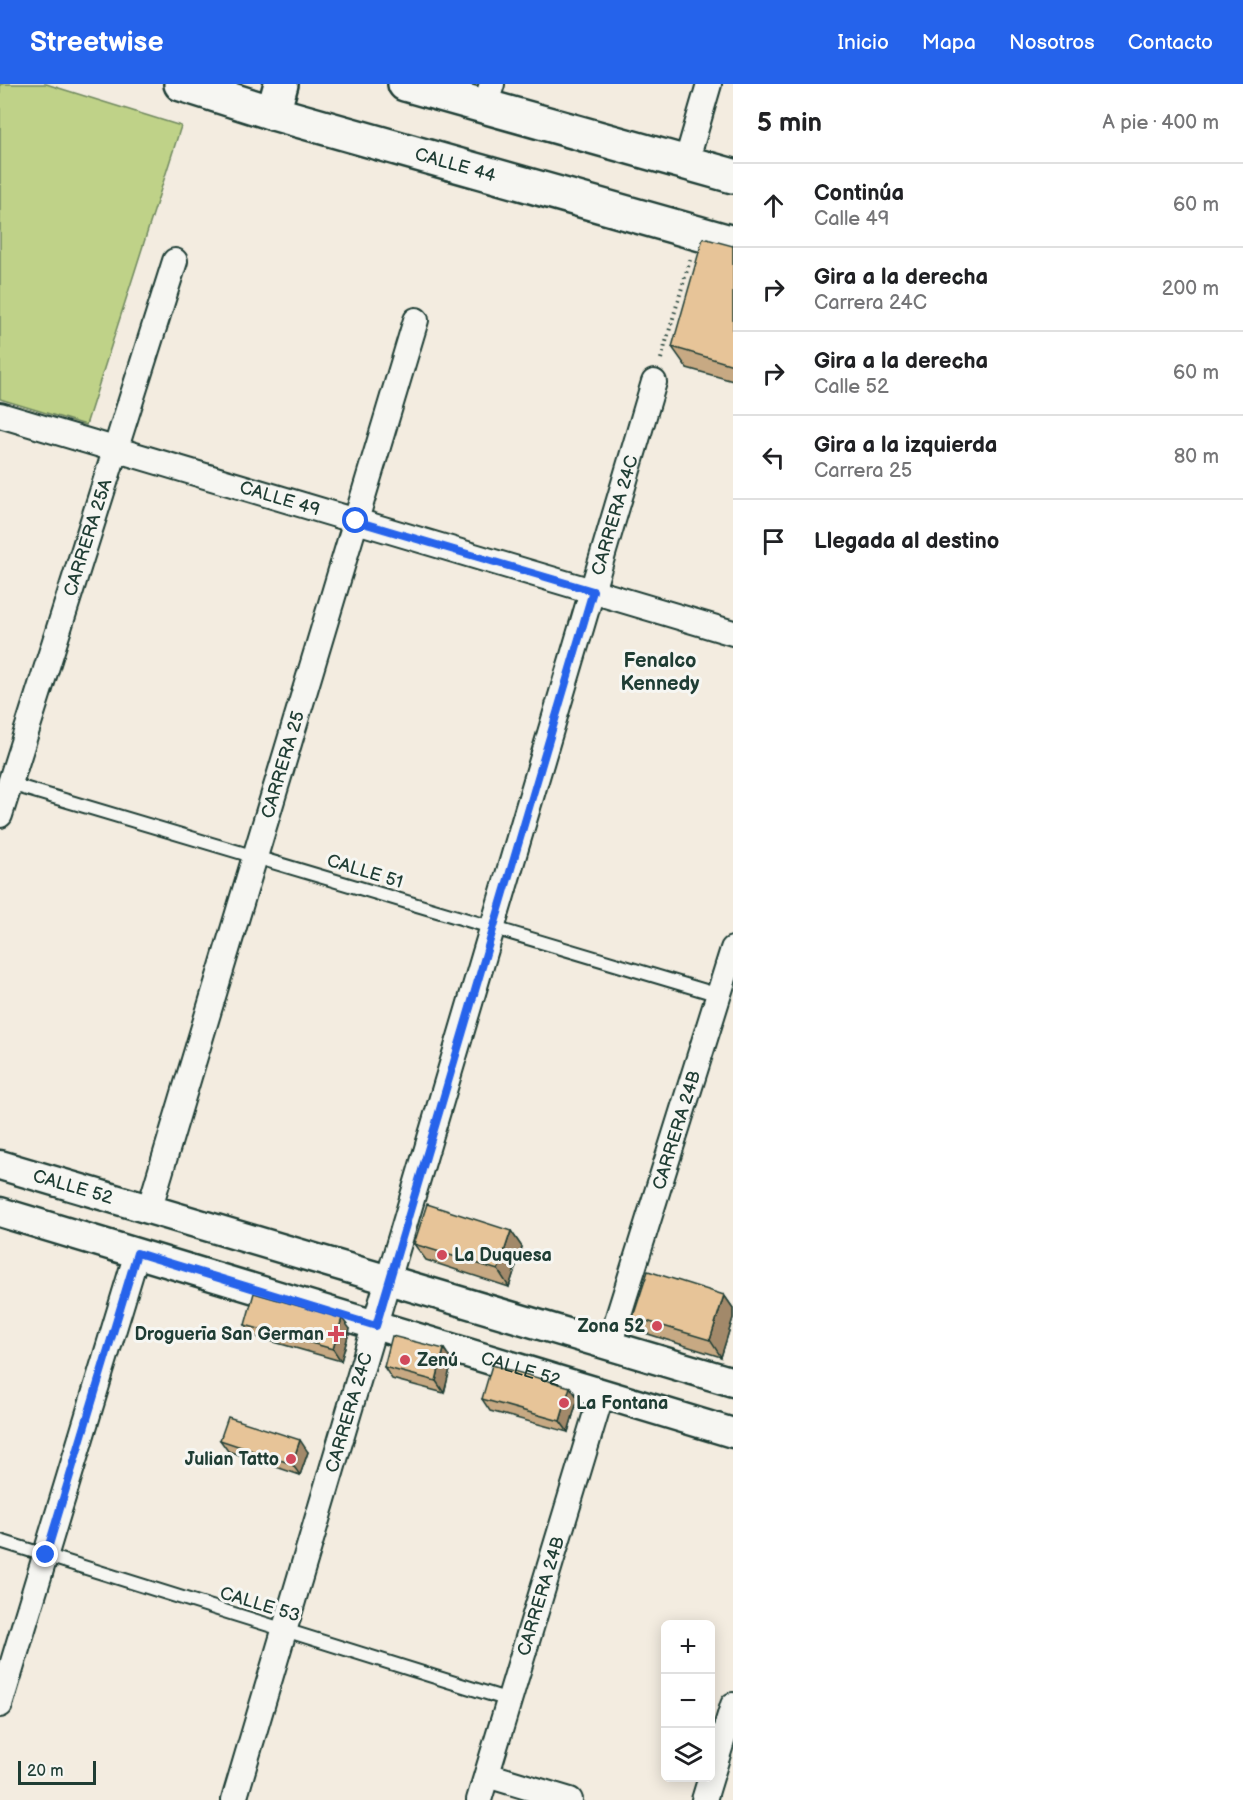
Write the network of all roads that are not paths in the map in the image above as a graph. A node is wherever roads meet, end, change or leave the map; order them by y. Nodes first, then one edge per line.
1 (181, 84) edge
2 (405, 84) edge
3 (709, 84) edge
4 (488, 95) edge
5 (277, 99) edge
6 (686, 163) junction
7 (733, 176) edge
8 (733, 243) edge
9 (175, 261) dead end
10 (416, 320) dead end
11 (654, 382) road end
12 (0, 415) edge
13 (115, 449) junction
14 (356, 521) junction
15 (593, 591) junction
16 (733, 633) edge
17 (5, 782) edge
18 (0, 815) edge
19 (255, 857) junction
20 (493, 928) junction
21 (733, 949) edge
22 (719, 995) junction
23 (0, 1166) edge
24 (149, 1210) junction
25 (0, 1212) edge
26 (137, 1253) junction
27 (389, 1281) junction
28 (376, 1326) junction
29 (609, 1346) junction
30 (733, 1383) edge
31 (602, 1394) junction
32 (733, 1433) edge
33 (0, 1541) edge
34 (46, 1555) junction
35 (285, 1630) junction
36 (509, 1700) junction
37 (0, 1705) edge
38 (733, 1705) edge
39 (487, 1775) junction
40 (234, 1800) edge
41 (479, 1800) edge
42 (570, 1800) edge
43 (704, 1800) edge

1 - 5 main road, CALLE 44
2 - 4 main road
3 - 6 street
4 - 6 main road
5 - 8 main road, CALLE 44
6 - 7 main road
9 - 13 street, CARRERA 25A
10 - 14 street, CARRERA 25
11 - 15 street, CARRERA 24C
12 - 13 street, CALLE 49
13 - 14 street, CALLE 49
13 - 17 street, CARRERA 25A
14 - 15 street, CALLE 49
14 - 19 street, CARRERA 25
15 - 16 street, CALLE 49
15 - 20 street, CARRERA 24C
17 - 18 street, CARRERA 25A
17 - 19 lane, CALLE 51
19 - 20 lane, CALLE 51
19 - 24 street, CARRERA 25
20 - 22 lane, CALLE 51
20 - 27 street, CARRERA 24C
21 - 22 street, CARRERA 24B
22 - 29 street, CARRERA 24B
23 - 24 street, CALLE 52
24 - 27 street, CALLE 52
25 - 26 street, CALLE 52
26 - 28 street, CALLE 52
26 - 34 street
27 - 28 street, CARRERA 24C
27 - 29 street, CALLE 52
28 - 31 street, CALLE 52
28 - 35 street, CARRERA 24C
29 - 30 street, CALLE 52
31 - 32 street, CALLE 52
31 - 36 street, CARRERA 24B
33 - 34 lane, CALLE 53
34 - 35 lane, CALLE 53
34 - 37 street
35 - 36 lane, CALLE 53
35 - 40 street, CARRERA 24C
36 - 39 street, CARRERA 24B
38 - 43 street
39 - 41 street, CARRERA 24B
39 - 42 street

